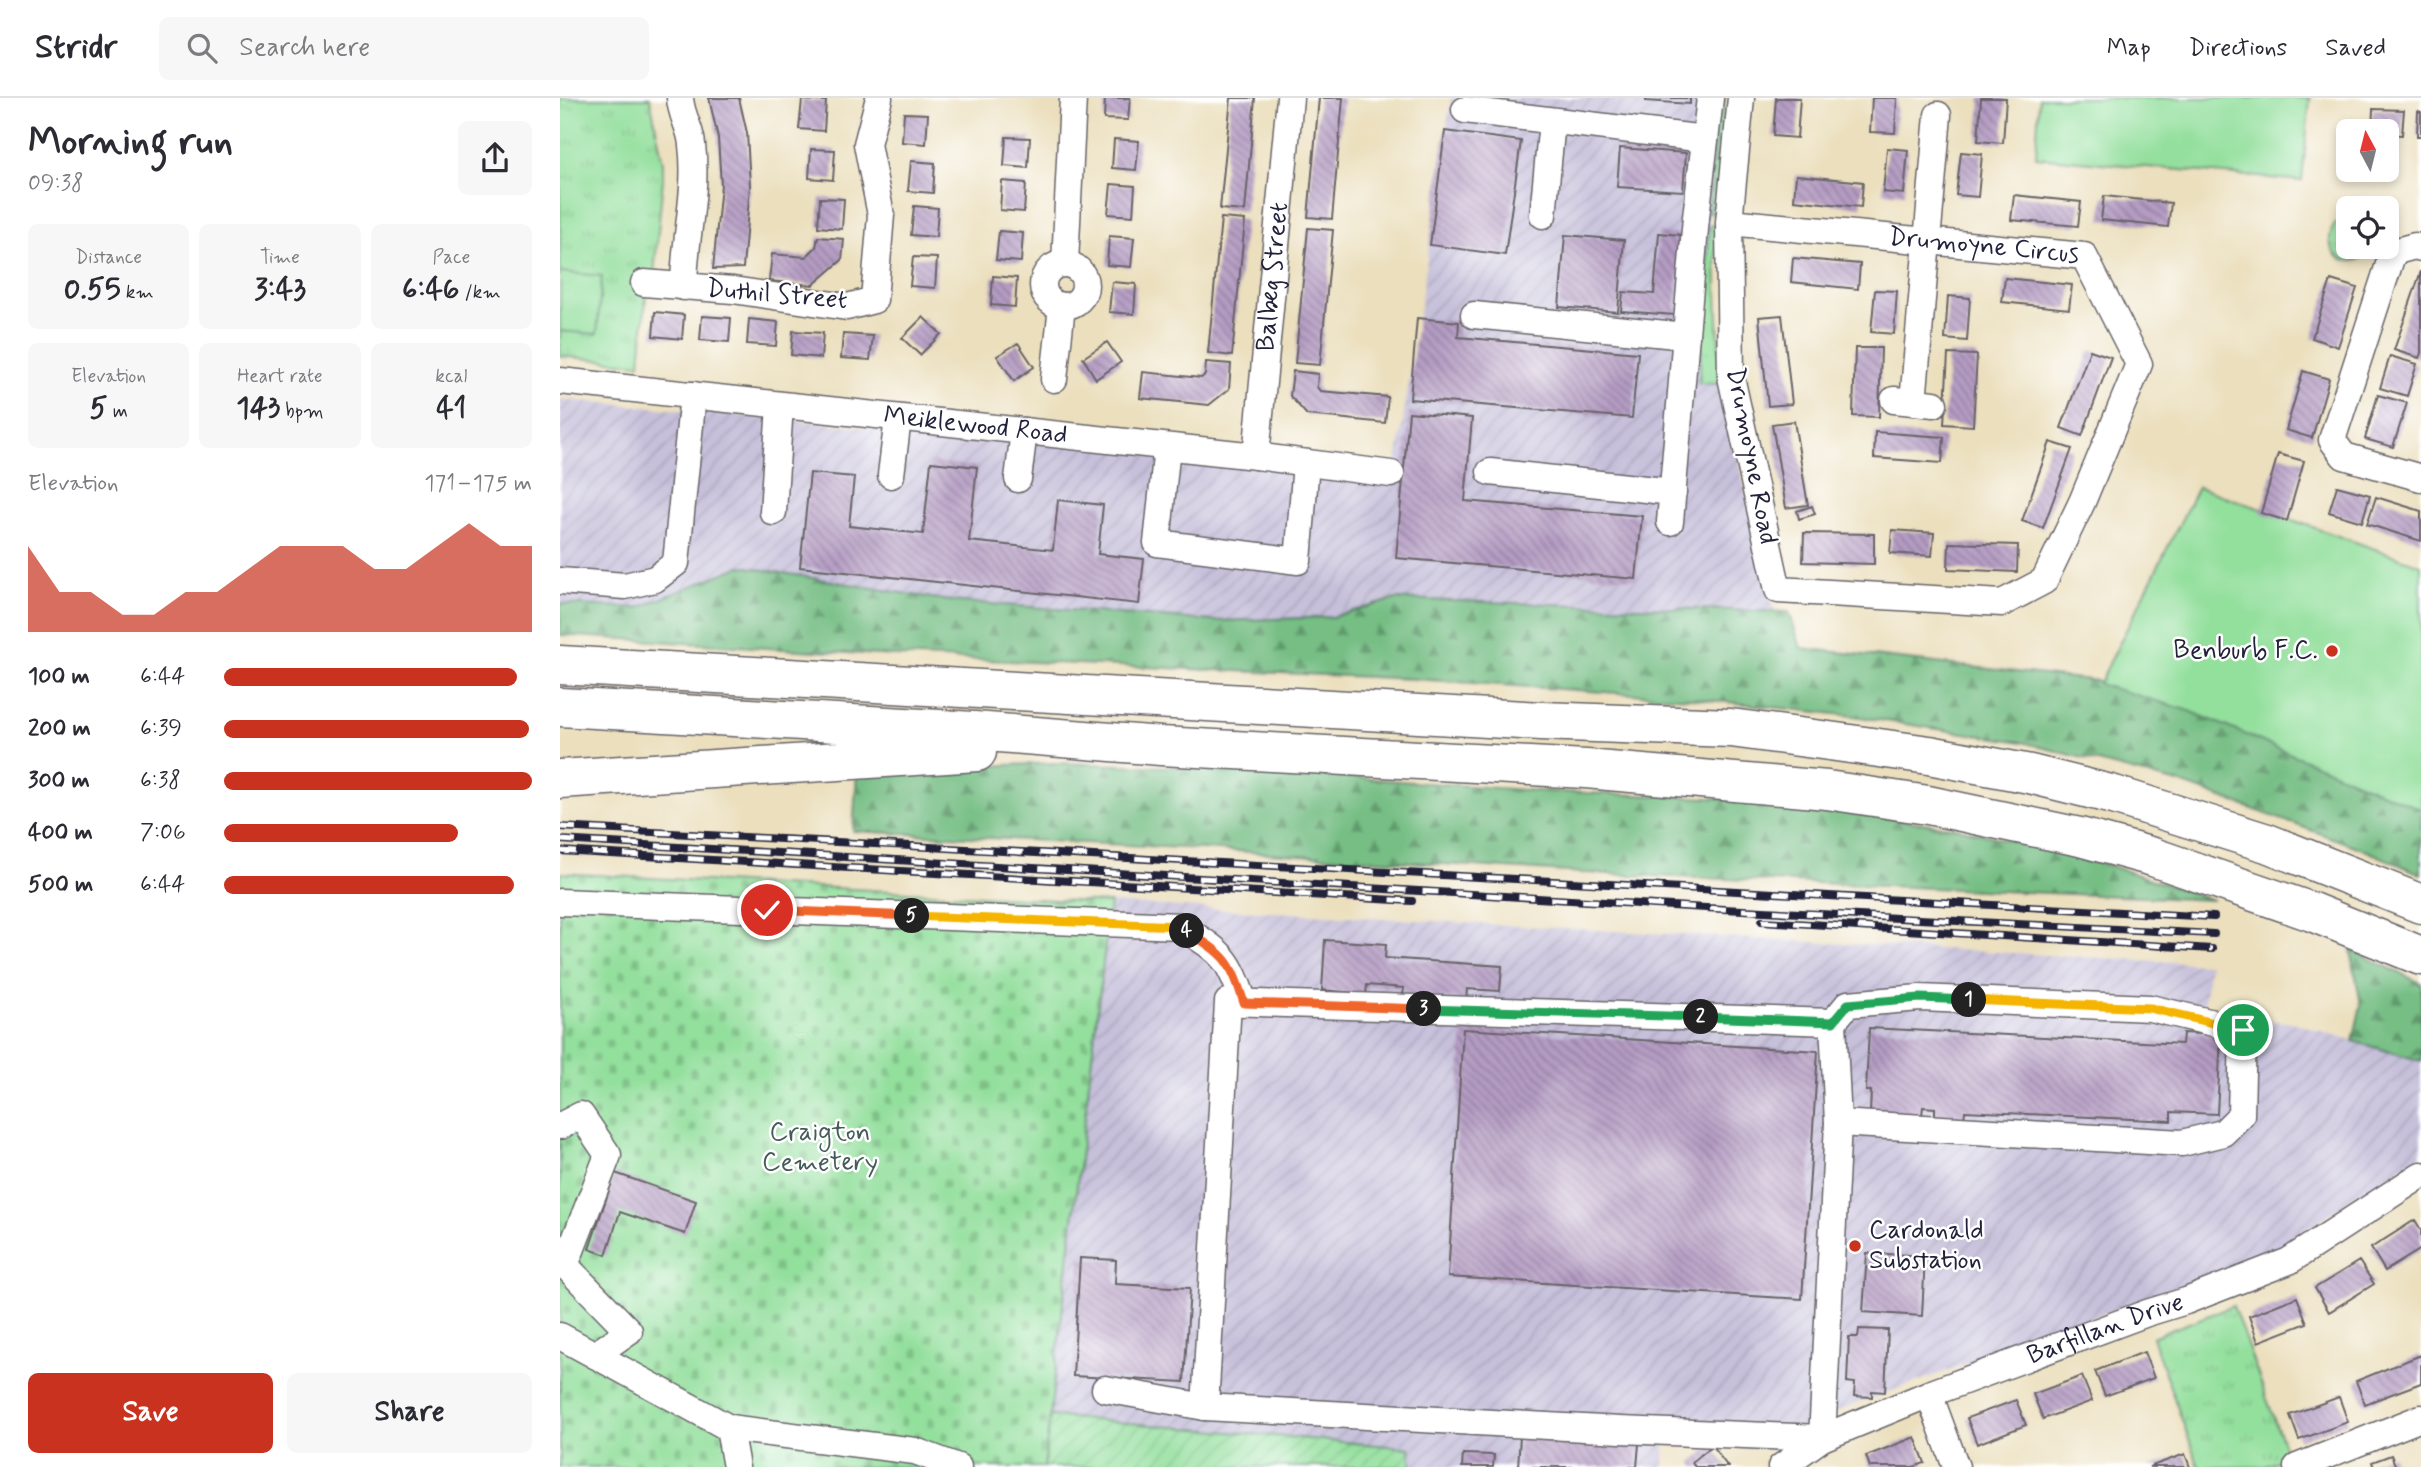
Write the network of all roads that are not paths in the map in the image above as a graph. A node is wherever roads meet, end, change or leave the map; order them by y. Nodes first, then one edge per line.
1 (680, 98) edge
2 (879, 98) edge
3 (1073, 98) edge
4 (1290, 98) edge
5 (1710, 98) edge
6 (1741, 98) edge
7 (1465, 110) dead end
8 (1938, 115) dead end
9 (1552, 121) junction
10 (1705, 139) junction
11 (1543, 215) dead end
12 (1729, 222) junction
13 (1926, 240) junction
14 (2421, 248) edge
15 (644, 283) dead end
16 (684, 287) junction
17 (1474, 315) dead end
18 (1686, 336) junction
19 (1054, 379) dead end
20 (560, 381) edge
21 (693, 395) junction
22 (1914, 402) dead end
23 (780, 405) junction
24 (898, 418) junction
25 (1024, 431) junction
26 (1167, 447) junction
27 (1256, 456) junction
28 (1306, 463) junction
29 (1490, 472) dead end
30 (1391, 474) dead end
31 (891, 475) dead end
32 (2421, 478) edge
33 (1017, 479) dead end
34 (1673, 492) junction
35 (773, 512) dead end
36 (1670, 522) dead end
37 (560, 581) edge
38 (2002, 603) joint
39 (560, 665) edge
40 (560, 707) edge
41 (1161, 746) junction
42 (560, 779) edge
43 (560, 902) edge
44 (2421, 904) edge
45 (2421, 956) edge
46 (1244, 1003) junction
47 (1833, 1022) junction
48 (1838, 1123) junction
49 (560, 1126) edge
50 (2421, 1175) edge
51 (563, 1262) edge
52 (560, 1336) edge
53 (595, 1355) junction
54 (1105, 1389) dead end
55 (1929, 1394) junction
56 (1205, 1407) junction
57 (2421, 1418) edge
58 (729, 1428) junction
59 (1822, 1438) junction
60 (736, 1467) edge
61 (958, 1467) edge
62 (1781, 1467) edge
63 (1956, 1467) edge
64 (2297, 1467) edge

1 - 16 street
2 - 16 street, Duthil Street
3 - 19 street
4 - 27 street, Balbeg Street
5 - 10 street, Drumoyne Road
6 - 12 street, Drumoyne Road
7 - 9 street
8 - 13 street
9 - 10 street
9 - 11 street
10 - 18 street, Drumoyne Road
12 - 13 street, Drumoyne Circus
12 - 38 street, Drumoyne Road
13 - 22 street
13 - 38 street, Drumoyne Circus
14 - 32 street
15 - 16 street, Duthil Street
17 - 18 street
18 - 34 street, Drumoyne Road
20 - 21 street, Meiklewood Road
21 - 23 street, Meiklewood Road
21 - 37 street
23 - 24 street, Meiklewood Road
23 - 35 street
24 - 25 street, Meiklewood Road
24 - 31 street
25 - 26 street, Meiklewood Road
25 - 33 street
26 - 27 street, Meiklewood Road
26 - 28 street
27 - 28 street, Meiklewood Road
28 - 30 street, Meiklewood Road
29 - 34 street
34 - 36 street, Drumoyne Road
39 - 44 highway
40 - 41 highway
41 - 42 highway
41 - 45 highway
43 - 46 street
46 - 47 street
46 - 56 street
47 - 48 street
47 - 48 street
48 - 59 street
49 - 51 street
50 - 55 street, Barfillan Drive
51 - 53 street
52 - 53 street
53 - 58 street
54 - 56 street
55 - 59 street, Barfillan Drive
55 - 63 street
56 - 59 street
57 - 64 street
58 - 60 street
58 - 61 street
59 - 62 street, Barfillan Drive

